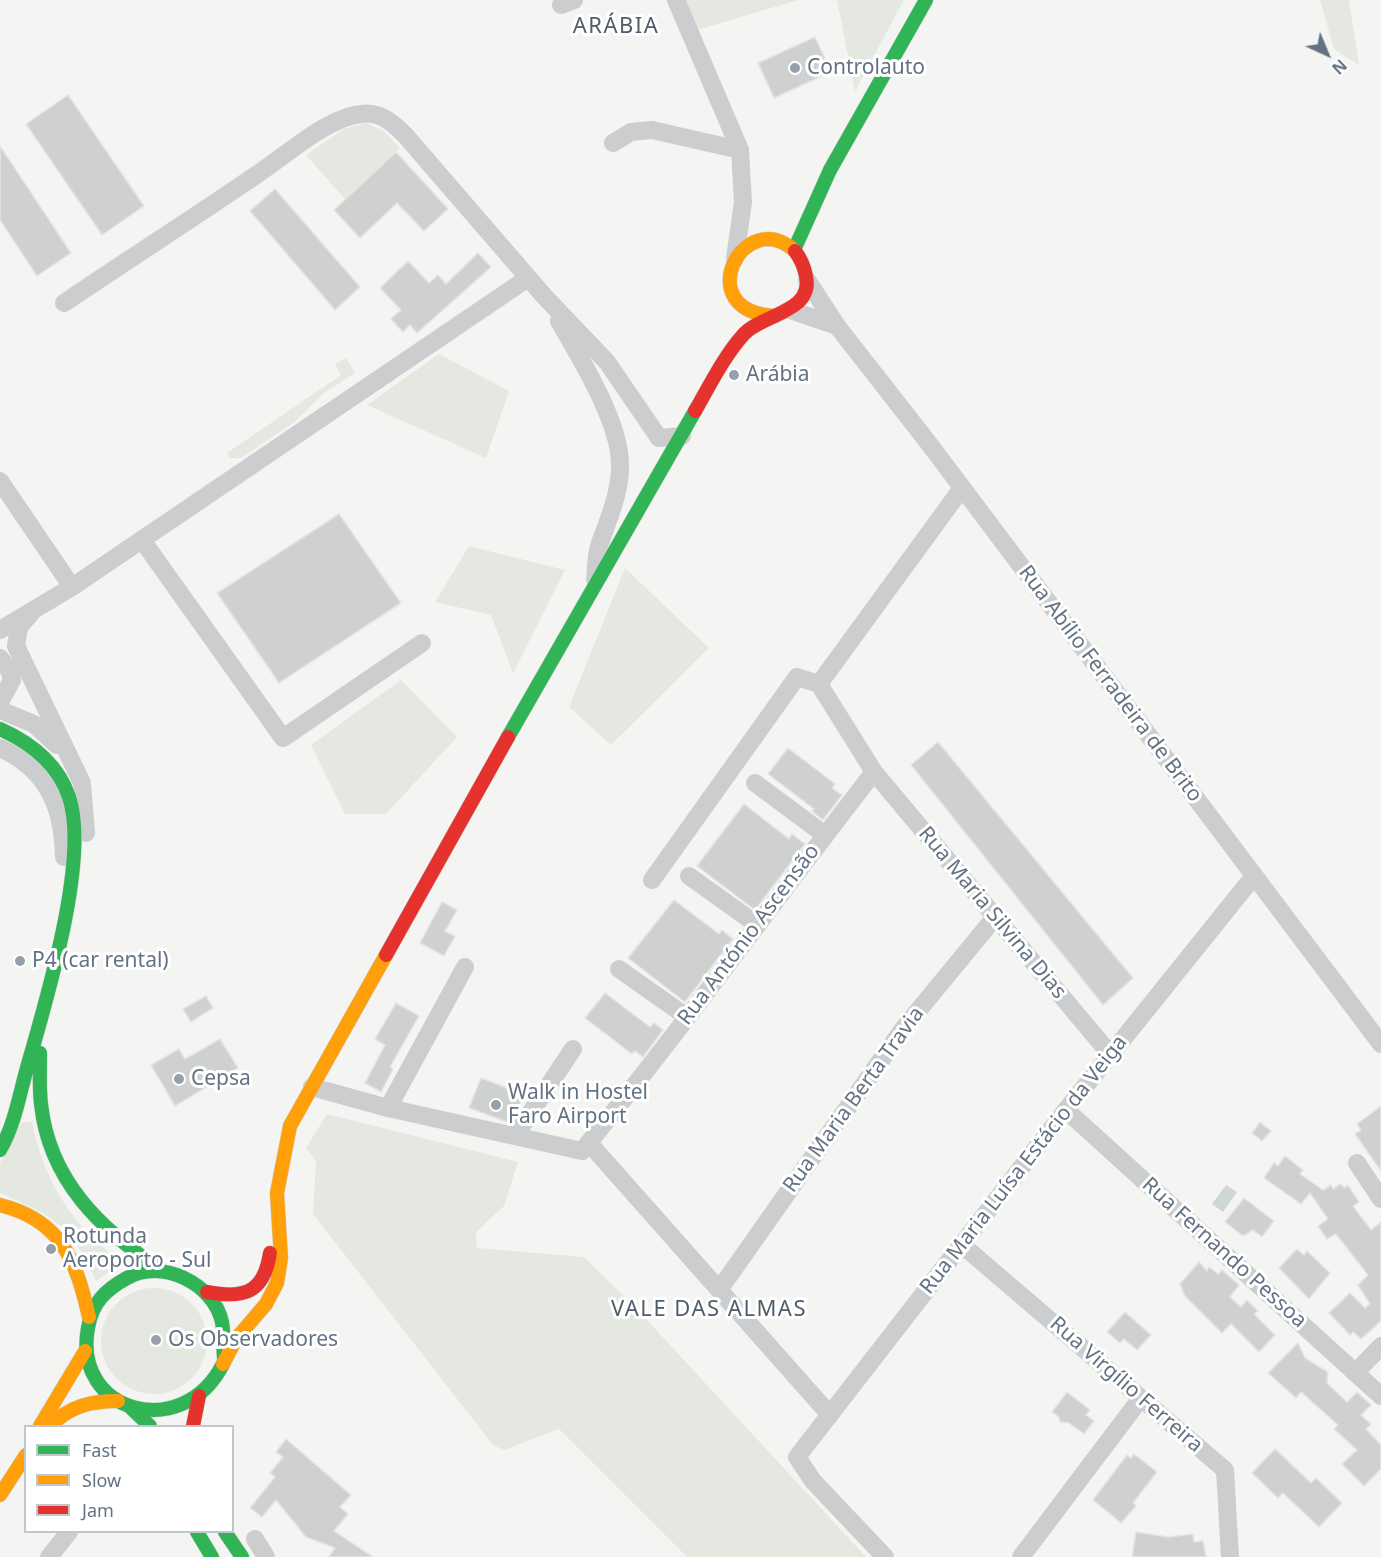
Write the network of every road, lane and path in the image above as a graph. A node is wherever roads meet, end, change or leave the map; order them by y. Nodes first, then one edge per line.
1 (676, 0) edge
2 (926, 0) edge
3 (614, 143) dead end
4 (740, 150) junction
5 (830, 170) junction
6 (743, 202) junction
7 (795, 214) dead end
8 (773, 237) junction
9 (794, 250) junction
10 (735, 258) junction
11 (528, 278) junction
12 (807, 280) junction
13 (544, 296) junction
14 (734, 298) junction
15 (64, 303) dead end
16 (783, 313) junction
17 (837, 326) junction
18 (737, 342) junction
19 (682, 436) junction
20 (0, 481) edge
21 (962, 488) junction
22 (142, 540) junction
23 (72, 587) junction
24 (594, 589) junction
25 (32, 612) junction
26 (0, 630) edge
27 (422, 643) dead end
28 (0, 658) edge
29 (819, 684) junction
30 (0, 702) edge
31 (0, 710) edge
32 (0, 729) edge
33 (0, 748) edge
34 (70, 759) junction
35 (874, 772) junction
36 (755, 783) dead end
37 (825, 835) junction
38 (689, 876) dead end
39 (1254, 876) junction
40 (652, 880) dead end
41 (66, 907) junction
42 (996, 916) junction
43 (756, 924) junction
44 (465, 967) dead end
45 (619, 969) dead end
46 (687, 1017) junction
47 (40, 1029) junction
48 (1381, 1044) edge
49 (573, 1049) dead end
50 (1110, 1054) junction
51 (312, 1088) junction
52 (388, 1108) junction
53 (1066, 1110) junction
54 (515, 1136) junction
55 (590, 1143) junction
56 (0, 1150) edge
57 (1357, 1163) dead end
58 (1381, 1200) edge
59 (0, 1205) edge
60 (278, 1218) junction
61 (961, 1244) junction
62 (161, 1270) junction
63 (719, 1290) junction
64 (207, 1292) junction
65 (89, 1317) junction
66 (1381, 1346) edge
67 (86, 1351) junction
68 (224, 1358) junction
69 (1355, 1373) junction
70 (199, 1396) junction
71 (1381, 1396) edge
72 (1141, 1398) junction
73 (124, 1404) junction
74 (831, 1415) junction
75 (41, 1425) edge
76 (51, 1425) edge
77 (149, 1425) edge
78 (192, 1425) edge
79 (24, 1458) edge
80 (0, 1495) edge
81 (68, 1533) edge
82 (183, 1533) edge
83 (198, 1533) edge
84 (226, 1533) edge
85 (255, 1539) dead end
86 (49, 1557) edge
87 (198, 1557) edge
88 (212, 1557) edge
89 (242, 1557) edge
90 (266, 1557) edge
91 (885, 1557) edge
92 (1021, 1557) edge
93 (1230, 1557) edge

1 - 4 street
2 - 5 street
3 - 4 street
4 - 6 street
5 - 7 street
5 - 9 street
6 - 8 street
6 - 10 street
8 - 9 street
8 - 10 street
9 - 12 street
10 - 14 street
11 - 13 street
11 - 15 street
11 - 22 street
12 - 16 street
12 - 17 street, Rua Abílio Ferradeira de Brito
13 - 19 street
13 - 24 street
14 - 16 street
14 - 18 street
16 - 17 street
16 - 18 street
17 - 21 street, Rua Abílio Ferradeira de Brito
18 - 19 street
19 - 24 street
20 - 23 street
21 - 29 street
21 - 39 street, Rua Abílio Ferradeira de Brito
22 - 23 street
22 - 27 street
23 - 25 street
24 - 51 street
25 - 26 street
25 - 34 street
28 - 30 street
29 - 35 street
29 - 40 street
31 - 34 street
32 - 41 street
33 - 41 street
34 - 41 street
35 - 37 street, Rua António Ascensão
35 - 42 street, Rua Maria Silvina Dias
36 - 37 street
37 - 43 street, Rua António Ascensão
38 - 43 street
39 - 48 street, Rua Abílio Ferradeira de Brito
39 - 50 street, Rua Maria Luísa Estácio da Veiga
41 - 47 street
42 - 50 street, Rua Maria Silvina Dias
42 - 63 street, Rua Maria Berta Travia
43 - 46 street, Rua António Ascensão
44 - 52 street
45 - 46 street
46 - 55 street, Rua António Ascensão
47 - 56 street
47 - 62 street
49 - 54 street
50 - 53 street, Rua Maria Luísa Estácio da Veiga
51 - 52 street
51 - 60 street
52 - 54 street
53 - 61 street, Rua Maria Luísa Estácio da Veiga
53 - 69 street, Rua Fernando Pessoa
54 - 55 street
55 - 63 street
57 - 58 street
59 - 65 street
60 - 64 street
60 - 68 street
61 - 72 street, Rua Virgílio Ferreira
61 - 74 street, Rua Maria Luísa Estácio da Veiga
62 - 64 street
62 - 65 street
63 - 74 street
64 - 68 street
65 - 67 street
66 - 69 street
67 - 73 street
67 - 75 street
68 - 70 street
69 - 71 street, Rua Fernando Pessoa
70 - 73 street
70 - 78 street
72 - 92 street
72 - 93 street, Rua Virgílio Ferreira
73 - 76 street
73 - 77 street
74 - 91 street, Rua Maria Luísa Estácio da Veiga
79 - 80 street
81 - 86 street
82 - 87 street
83 - 88 street
84 - 89 street
85 - 90 street

